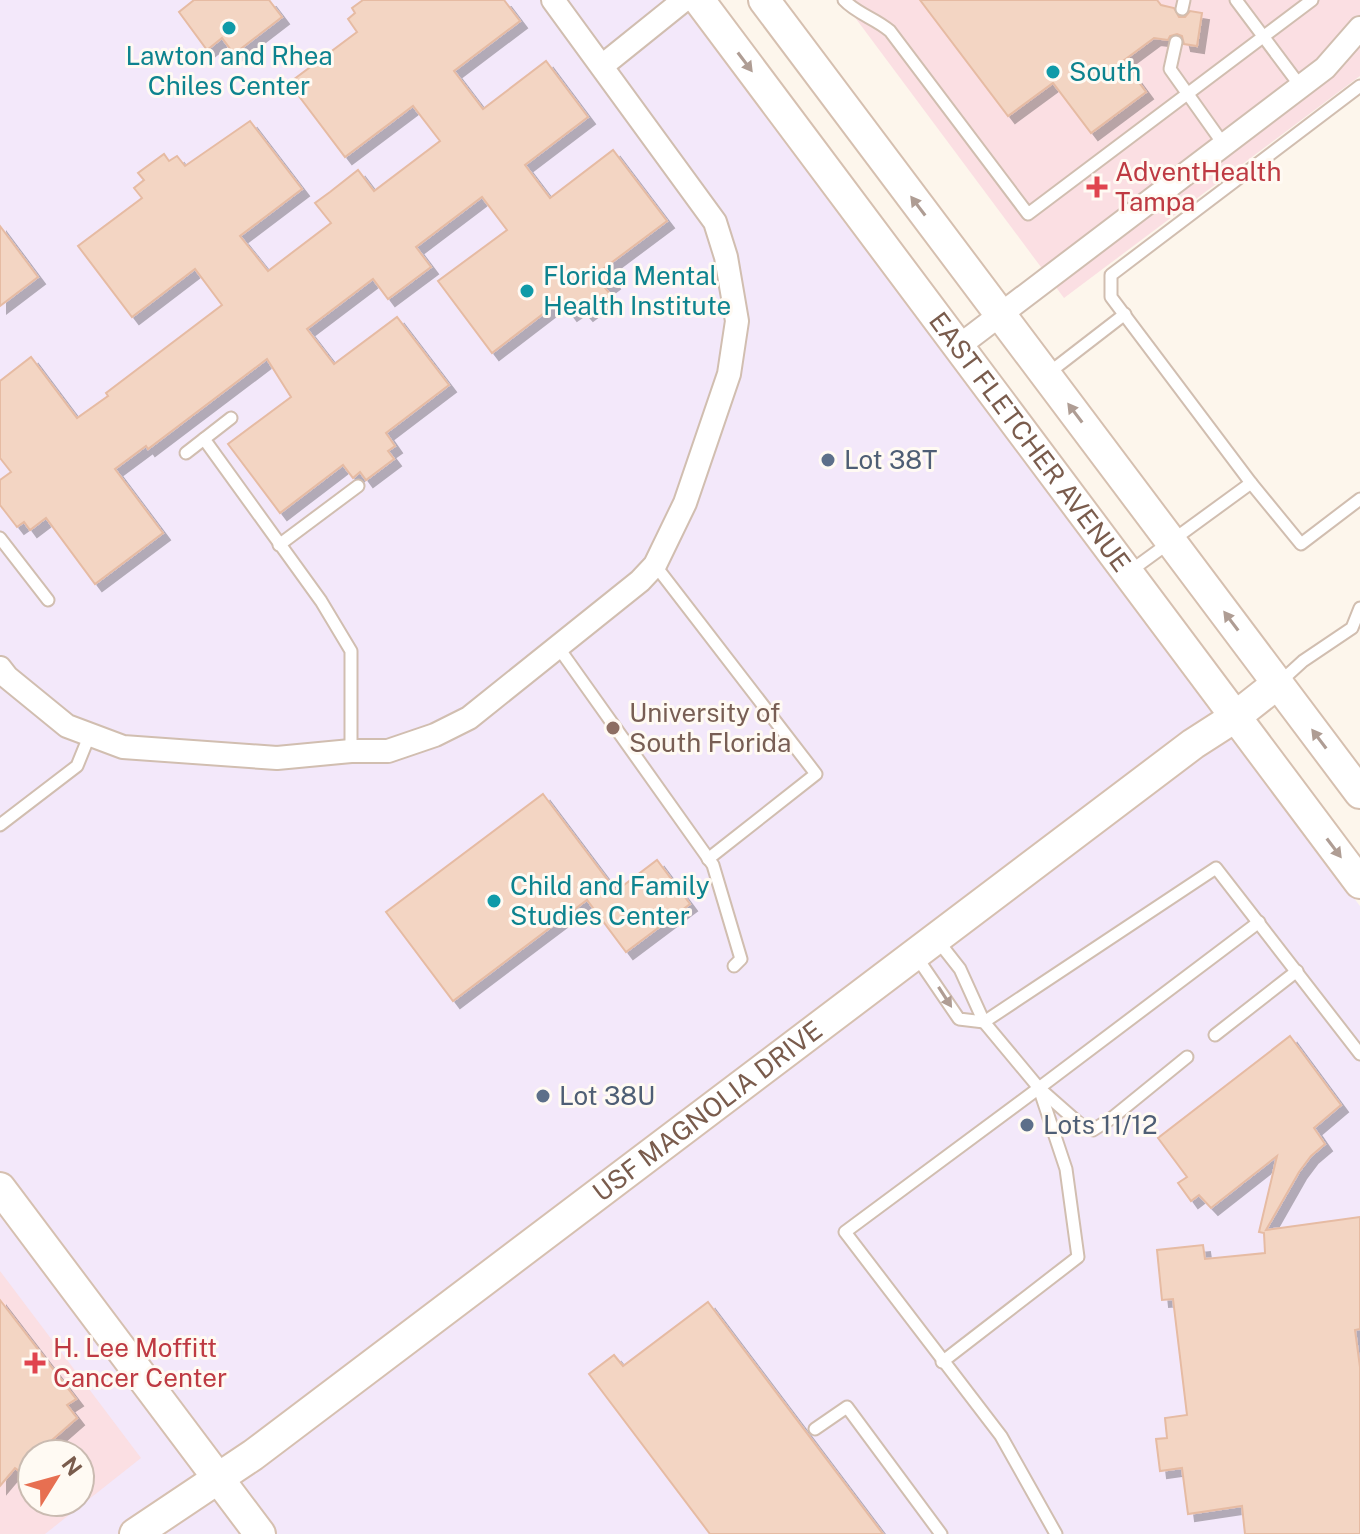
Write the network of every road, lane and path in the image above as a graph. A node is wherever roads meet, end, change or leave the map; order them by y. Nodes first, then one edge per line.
1 (553, 0) edge
2 (684, 0) edge
3 (699, 0) edge
4 (764, 0) edge
5 (844, 0) edge
6 (1236, 0) edge
7 (1312, 0) edge
8 (1360, 28) edge
9 (1263, 37) junction
10 (1176, 42) dead end
11 (602, 66) junction
12 (1360, 86) edge
13 (1301, 87) junction
14 (1188, 94) junction
15 (1224, 145) junction
16 (1125, 314) junction
17 (1000, 315) junction
18 (959, 346) junction
19 (1046, 375) junction
20 (231, 418) dead end
21 (204, 439) junction
22 (186, 453) dead end
23 (1251, 483) junction
24 (358, 486) dead end
25 (1360, 499) edge
26 (0, 538) edge
27 (1171, 541) junction
28 (279, 545) junction
29 (655, 565) junction
30 (1128, 572) junction
31 (48, 600) dead end
32 (1360, 608) edge
33 (558, 647) junction
34 (0, 668) edge
35 (1278, 683) junction
36 (1235, 717) junction
37 (90, 734) junction
38 (351, 751) junction
39 (1360, 793) edge
40 (0, 825) edge
41 (708, 859) junction
42 (1360, 883) edge
43 (1259, 922) junction
44 (926, 948) junction
45 (734, 966) dead end
46 (1297, 971) junction
47 (984, 1022) junction
48 (1215, 1035) dead end
49 (1360, 1054) edge
50 (1187, 1057) dead end
51 (1039, 1088) junction
52 (0, 1188) edge
53 (942, 1362) junction
54 (815, 1429) dead end
55 (218, 1477) junction
56 (135, 1534) edge
57 (260, 1534) edge
58 (941, 1534) edge
59 (1056, 1534) edge

1 - 11 street
2 - 11 street
3 -> 18 main road, EAST FLETCHER AVENUE
17 -> 4 main road, EAST FLETCHER AVENUE
5 - 14 lane
6 - 9 lane
7 - 9 lane
8 - 13 street
9 - 13 lane
9 - 14 lane
10 - 14 lane
11 - 29 street
12 - 16 lane
13 - 15 street
14 - 15 lane
15 - 17 street
16 - 19 lane
16 - 23 lane
17 - 18 street
17 - 19 main road, EAST FLETCHER AVENUE
18 - 30 main road, EAST FLETCHER AVENUE
27 -> 19 main road, EAST FLETCHER AVENUE
20 - 21 lane
21 - 22 lane
21 - 28 lane
23 - 25 lane
23 - 27 lane
24 - 28 lane
26 - 31 lane
27 - 30 lane
35 -> 27 main road, EAST FLETCHER AVENUE
28 - 38 lane
29 - 33 street
29 - 41 lane
30 - 36 main road, EAST FLETCHER AVENUE
32 - 35 lane
33 - 38 street
33 - 41 lane
34 - 37 street
35 - 36 main road, USF MAGNOLIA DRIVE
39 -> 35 main road, EAST FLETCHER AVENUE
36 -> 42 main road, EAST FLETCHER AVENUE
36 - 44 main road, USF MAGNOLIA DRIVE
37 - 38 street
37 - 40 lane
41 - 45 lane
43 - 46 lane
43 - 47 lane
43 - 51 lane
44 - 47 lane
44 -> 47 lane
44 - 55 main road, USF MAGNOLIA DRIVE
46 - 48 lane
46 - 49 lane
47 - 51 lane
50 - 51 lane
51 - 53 lane
51 - 53 lane
52 - 55 main road
53 - 59 lane
54 - 58 lane
55 - 56 main road, USF MAGNOLIA DRIVE
55 - 57 main road

